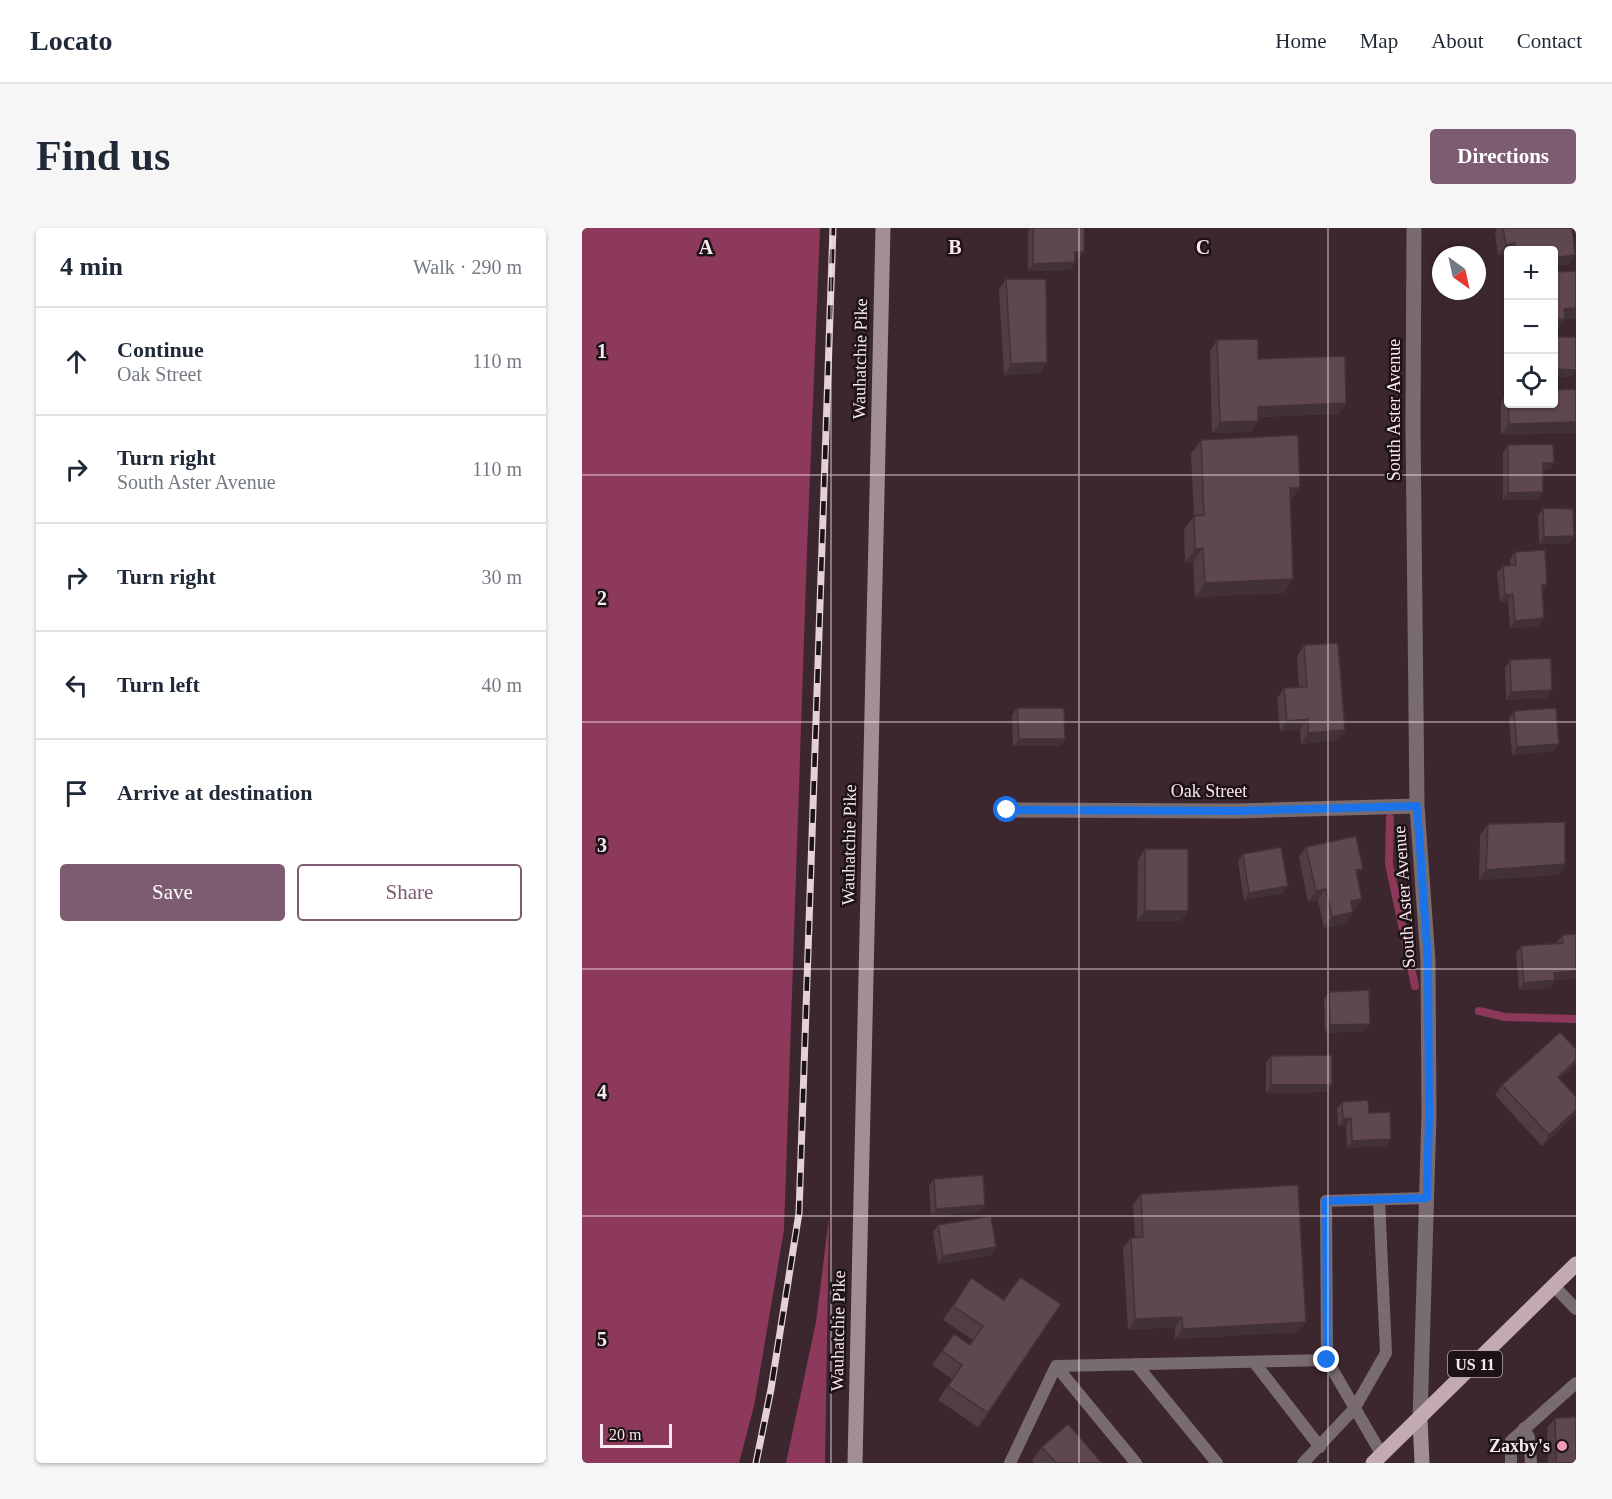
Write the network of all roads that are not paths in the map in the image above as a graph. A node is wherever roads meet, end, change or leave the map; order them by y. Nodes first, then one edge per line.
1 (883, 228) edge
2 (1414, 228) edge
3 (1417, 806) junction
4 (1001, 810) dead end
5 (1427, 1198) junction
6 (1379, 1200) junction
7 (1576, 1264) edge
8 (1554, 1286) junction
9 (1576, 1309) edge
10 (1327, 1360) junction
11 (1254, 1362) junction
12 (1136, 1364) junction
13 (1056, 1366) junction
14 (1576, 1383) edge
15 (1354, 1409) junction
16 (1420, 1419) junction
17 (1521, 1431) junction
18 (1320, 1447) junction
19 (1378, 1459) edge
20 (855, 1463) edge
21 (1010, 1463) edge
22 (1136, 1463) edge
23 (1217, 1463) edge
24 (1303, 1463) edge
25 (1422, 1463) edge
26 (1510, 1463) edge
27 (1531, 1463) edge

1 - 20 street, Wauhatchie Pike
2 - 3 street, South Aster Avenue
3 - 4 street, Oak Street
3 - 5 street, South Aster Avenue
5 - 6 lane
5 - 16 street, South Aster Avenue
6 - 10 lane
6 - 15 lane
7 - 8 main road, US 11
8 - 9 lane
8 - 16 main road, US 11
10 - 11 lane
10 - 15 lane
11 - 12 lane
11 - 18 lane
12 - 13 lane
12 - 23 lane
13 - 21 lane
13 - 22 lane
14 - 17 lane
15 - 18 lane
15 - 19 lane
16 - 19 main road, US 11
16 - 25 street
17 - 26 lane
17 - 27 lane
18 - 24 lane

